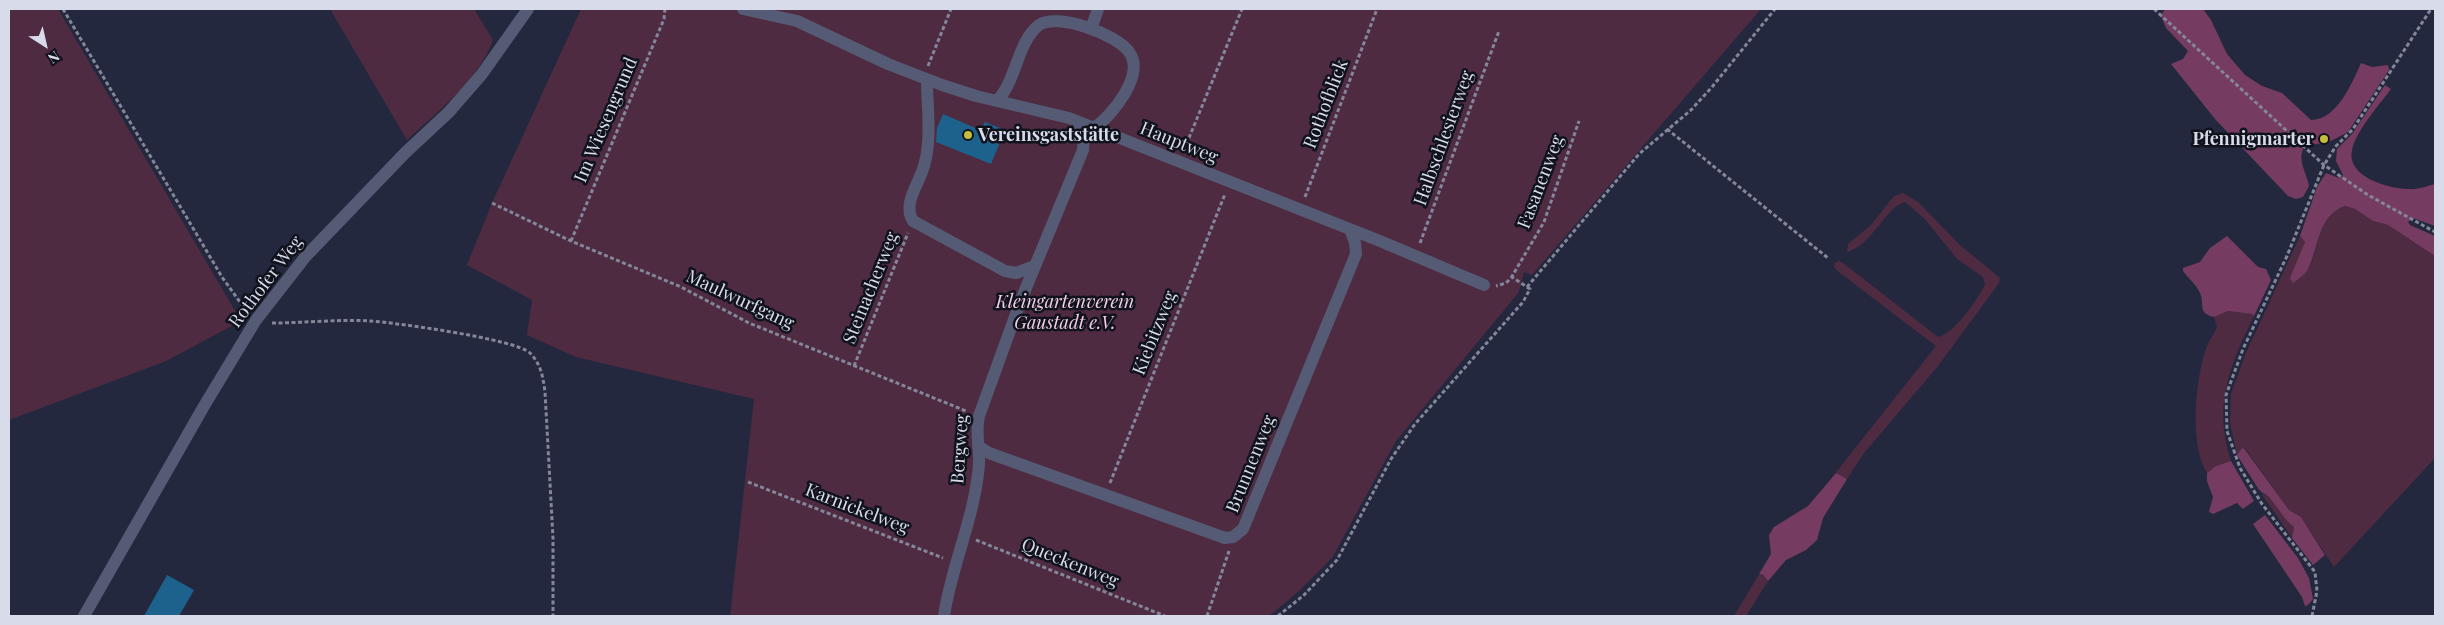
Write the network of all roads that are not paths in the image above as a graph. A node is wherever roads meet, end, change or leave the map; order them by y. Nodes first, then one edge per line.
1 (528, 9) edge
2 (743, 9) edge
3 (1098, 9) edge
4 (1091, 29) junction
5 (925, 79) junction
6 (997, 101) junction
7 (1078, 122) junction
8 (1094, 128) junction
9 (1351, 231) junction
10 (1035, 266) junction
11 (1484, 285) road end
12 (978, 446) junction
13 (84, 616) edge
14 (944, 616) edge

1 - 13 street, Rothofer Weg
2 - 5 street, Hauptweg
3 - 4 street
4 - 6 street
4 - 8 street
5 - 6 street, Hauptweg
5 - 10 street
6 - 7 street, Hauptweg
7 - 8 street, Hauptweg
7 - 10 street, Bergweg
8 - 9 street, Hauptweg
9 - 11 street, Hauptweg
9 - 12 street, Brunnenweg
10 - 12 street, Bergweg
12 - 14 street, Bergweg

